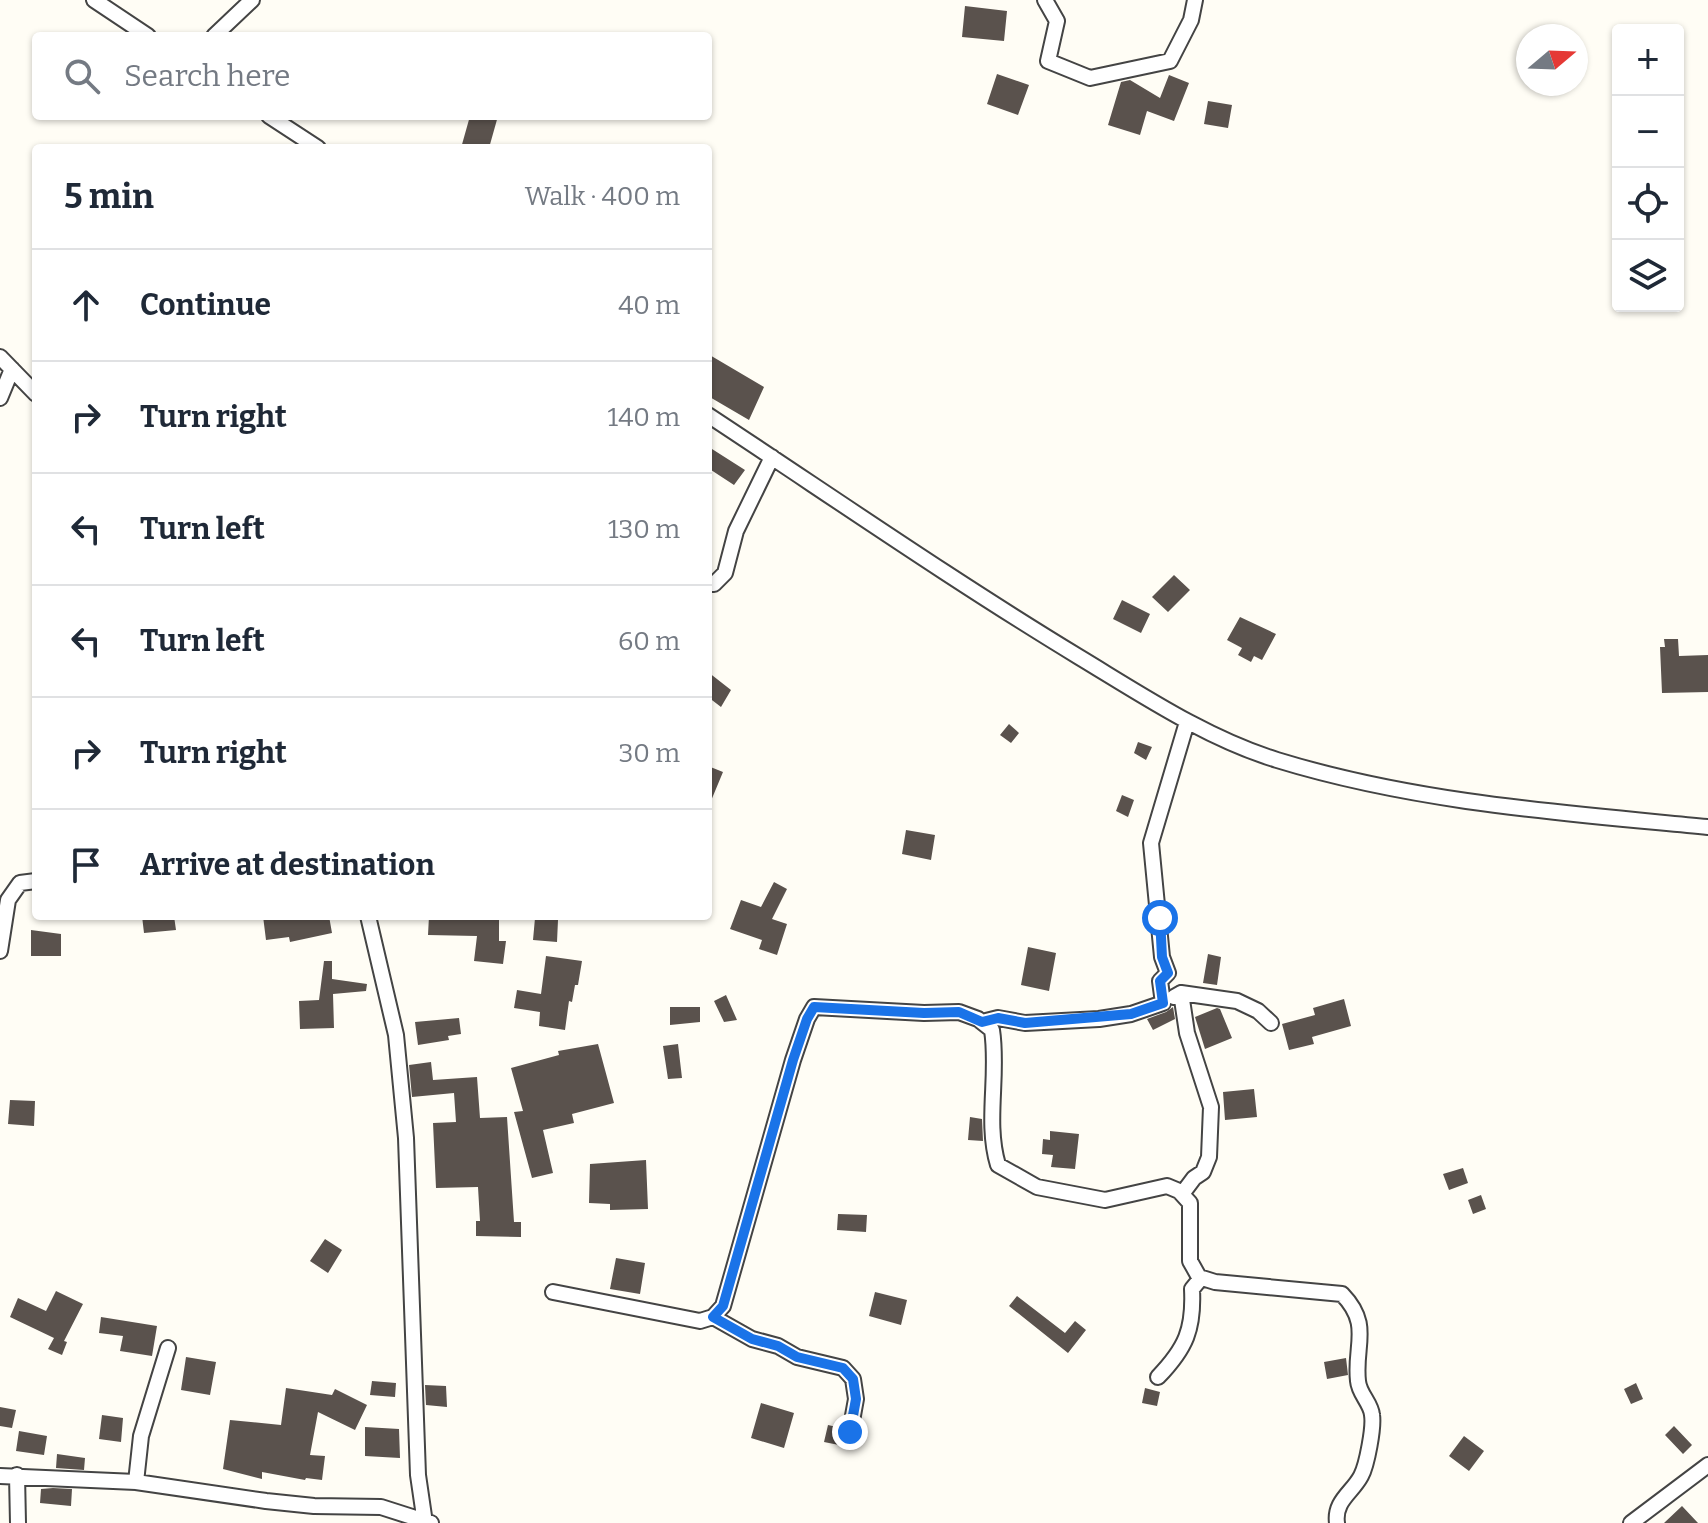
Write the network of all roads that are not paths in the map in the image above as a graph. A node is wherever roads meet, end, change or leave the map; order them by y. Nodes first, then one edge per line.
1 (94, 0) edge
2 (252, 0) edge
3 (1045, 0) edge
4 (1195, 0) edge
5 (142, 32) edge
6 (218, 32) edge
7 (275, 120) edge
8 (312, 144) edge
9 (0, 357) edge
10 (12, 369) junction
11 (32, 390) edge
12 (0, 398) edge
13 (712, 418) edge
14 (772, 457) junction
15 (712, 584) edge
16 (1187, 722) junction
17 (1708, 827) edge
18 (32, 882) edge
19 (369, 920) edge
20 (0, 951) edge
21 (1181, 993) junction
22 (1163, 1003) junction
23 (982, 1022) junction
24 (1271, 1023) dead end
25 (1182, 1194) junction
26 (1201, 1278) junction
27 (553, 1292) dead end
28 (713, 1317) junction
29 (168, 1348) dead end
30 (1158, 1377) dead end
31 (850, 1432) dead end
32 (1708, 1465) edge
33 (17, 1475) junction
34 (0, 1476) edge
35 (136, 1482) junction
36 (427, 1522) edge
37 (18, 1523) edge
38 (1337, 1523) edge
39 (1631, 1523) edge

1 - 5 street
2 - 6 street
3 - 4 street
7 - 8 street
9 - 10 street
10 - 11 street
10 - 12 street
13 - 14 street
14 - 15 street
14 - 16 street
16 - 17 street
16 - 22 street
18 - 20 street
19 - 36 street
21 - 22 street
21 - 24 street
21 - 25 street
22 - 23 street
23 - 25 street
23 - 28 street
25 - 26 street
26 - 30 street
26 - 38 street
27 - 28 street
28 - 31 street
29 - 35 street
32 - 39 street
33 - 34 street
33 - 35 street
33 - 37 street
35 - 36 street

